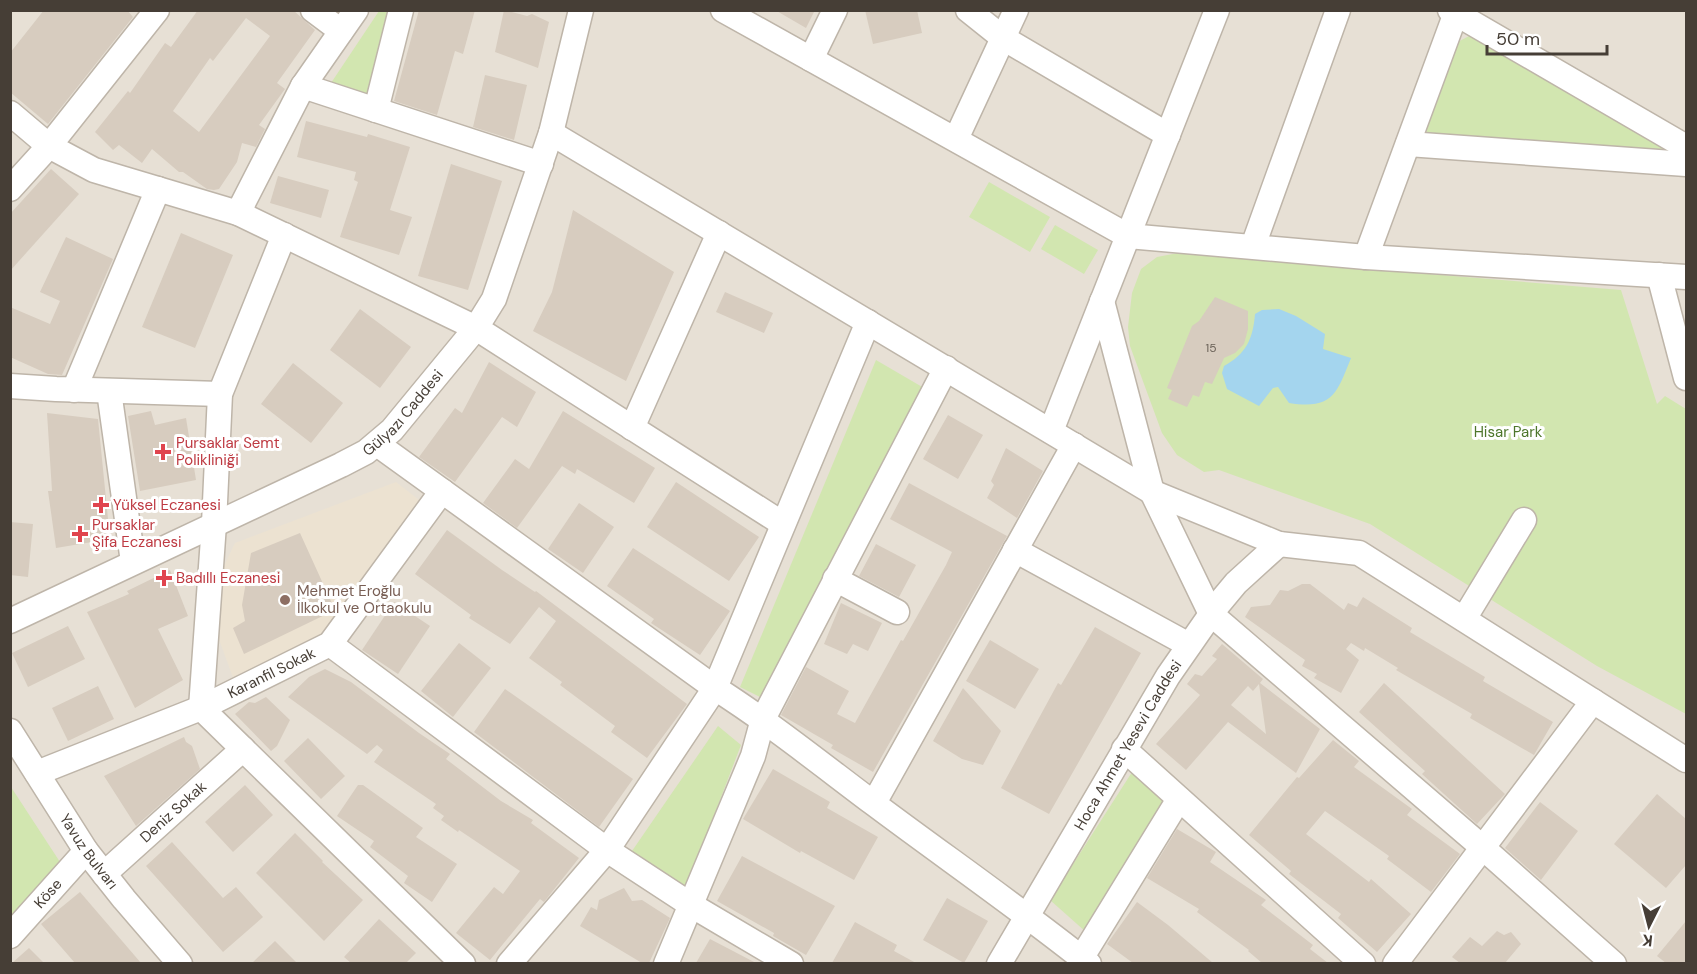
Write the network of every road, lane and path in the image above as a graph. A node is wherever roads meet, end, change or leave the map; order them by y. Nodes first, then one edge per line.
1 (313, 10) edge
2 (356, 10) edge
3 (401, 10) edge
4 (581, 10) edge
5 (723, 10) edge
6 (835, 10) edge
7 (968, 10) edge
8 (1017, 10) edge
9 (1217, 10) edge
10 (1338, 10) edge
11 (156, 11) edge
12 (1454, 12) edge
13 (341, 31) junction
14 (1003, 38) junction
15 (812, 59) junction
16 (303, 86) junction
17 (376, 110) junction
18 (10, 113) edge
19 (551, 133) junction
20 (1168, 135) junction
21 (956, 139) junction
22 (1408, 144) junction
23 (49, 146) junction
24 (1686, 147) edge
25 (541, 164) junction
26 (1686, 164) edge
27 (10, 189) edge
28 (158, 189) junction
29 (238, 213) junction
30 (718, 233) junction
31 (284, 235) junction
32 (1128, 236) junction
33 (1253, 246) junction
34 (1366, 257) junction
35 (1659, 275) junction
36 (1686, 277) edge
37 (1102, 301) junction
38 (1677, 308) edge
39 (868, 322) junction
40 (476, 328) junction
41 (946, 368) junction
42 (1686, 378) edge
43 (10, 386) edge
44 (74, 390) junction
45 (109, 391) junction
46 (220, 394) junction
47 (632, 428) junction
48 (1051, 431) junction
49 (377, 444) junction
50 (1074, 445) junction
51 (442, 491) junction
52 (1152, 492) junction
53 (1524, 520) dead end
54 (214, 524) junction
55 (783, 524) junction
56 (1279, 544) junction
57 (1015, 550) junction
58 (133, 562) junction
59 (835, 579) junction
60 (897, 612) dead end
61 (1211, 614) junction
62 (1464, 619) junction
63 (10, 621) edge
64 (330, 644) junction
65 (1189, 645) junction
66 (714, 688) junction
67 (1593, 701) junction
68 (201, 708) junction
69 (763, 718) junction
70 (10, 731) edge
71 (243, 749) junction
72 (1124, 749) junction
73 (1686, 760) edge
74 (37, 773) junction
75 (1179, 799) junction
76 (874, 803) junction
77 (1482, 847) junction
78 (607, 850) junction
79 (86, 851) junction
80 (104, 874) junction
81 (691, 905) junction
82 (1028, 915) junction
83 (10, 936) edge
84 (1085, 960) edge
85 (180, 963) edge
86 (463, 963) edge
87 (508, 963) edge
88 (666, 963) edge
89 (791, 963) edge
90 (999, 963) edge
91 (1363, 963) edge
92 (1395, 963) edge
93 (1614, 963) edge

1 - 13 street
2 - 13 street
3 - 17 street
4 - 19 street, Gülyazı Caddesi
5 - 15 street
6 - 15 street
7 - 14 street
8 - 14 street
9 - 20 street
10 - 33 street
11 - 23 street
12 - 22 street
12 - 24 street
13 - 16 street
14 - 20 street
14 - 21 street
15 - 21 street
16 - 17 street
16 - 29 street
17 - 25 street
18 - 23 street
19 - 25 street, Gülyazı Caddesi
19 - 30 street
20 - 32 street
21 - 32 street
22 - 26 street
22 - 34 street
23 - 27 street
23 - 28 street
25 - 40 street, Gülyazı Caddesi
28 - 29 street
28 - 44 street
29 - 31 street
30 - 39 street
30 - 47 street
31 - 40 street
31 - 46 street
32 - 33 street
32 - 37 street
33 - 34 street
34 - 35 street
35 - 36 street
35 - 38 street
37 - 48 street
37 - 52 street
38 - 42 street
39 - 41 street
39 - 55 street
40 - 47 street
40 - 49 street, Gülyazı Caddesi
41 - 48 street
41 - 59 street
43 - 44 street
44 - 45 street
45 - 46 street
45 - 58 street
46 - 54 street
47 - 55 street
48 - 50 street
49 - 51 street
49 - 54 street, Gülyazı Caddesi
50 - 52 street
50 - 57 street
51 - 64 street, Karanfil Sokak
51 - 66 street
52 - 56 street
52 - 61 street
53 - 62 street
54 - 58 street, Gülyazı Caddesi
54 - 68 street
55 - 66 street
56 - 61 street, Hoca Ahmet Yesevi Caddesi
56 - 62 street
57 - 65 street
57 - 76 street
58 - 63 street, Gülyazı Caddesi
59 - 60 street
59 - 69 street
61 - 65 street, Hoca Ahmet Yesevi Caddesi
61 - 77 street
62 - 67 street
64 - 68 street, Karanfil Sokak
64 - 78 street
65 - 72 street, Hoca Ahmet Yesevi Caddesi
66 - 69 street
66 - 78 street
67 - 73 street
67 - 77 street
68 - 71 street
68 - 74 street, Karanfil Sokak
69 - 76 street
69 - 81 street
70 - 74 street, Yavuz Bulvarı
71 - 80 street, Deniz Sokak
71 - 86 street
72 - 75 street
72 - 82 street, Hoca Ahmet Yesevi Caddesi
74 - 79 street, Yavuz Bulvarı
75 - 84 street
75 - 91 street
76 - 82 street
77 - 92 street
77 - 93 street
78 - 81 street
78 - 87 street
79 - 80 street, Yavuz Bulvarı
79 - 83 street, Köse
80 - 85 street, Yavuz Bulvarı
81 - 88 street
81 - 89 street
82 - 84 street
82 - 90 street, Hoca Ahmet Yesevi Caddesi

